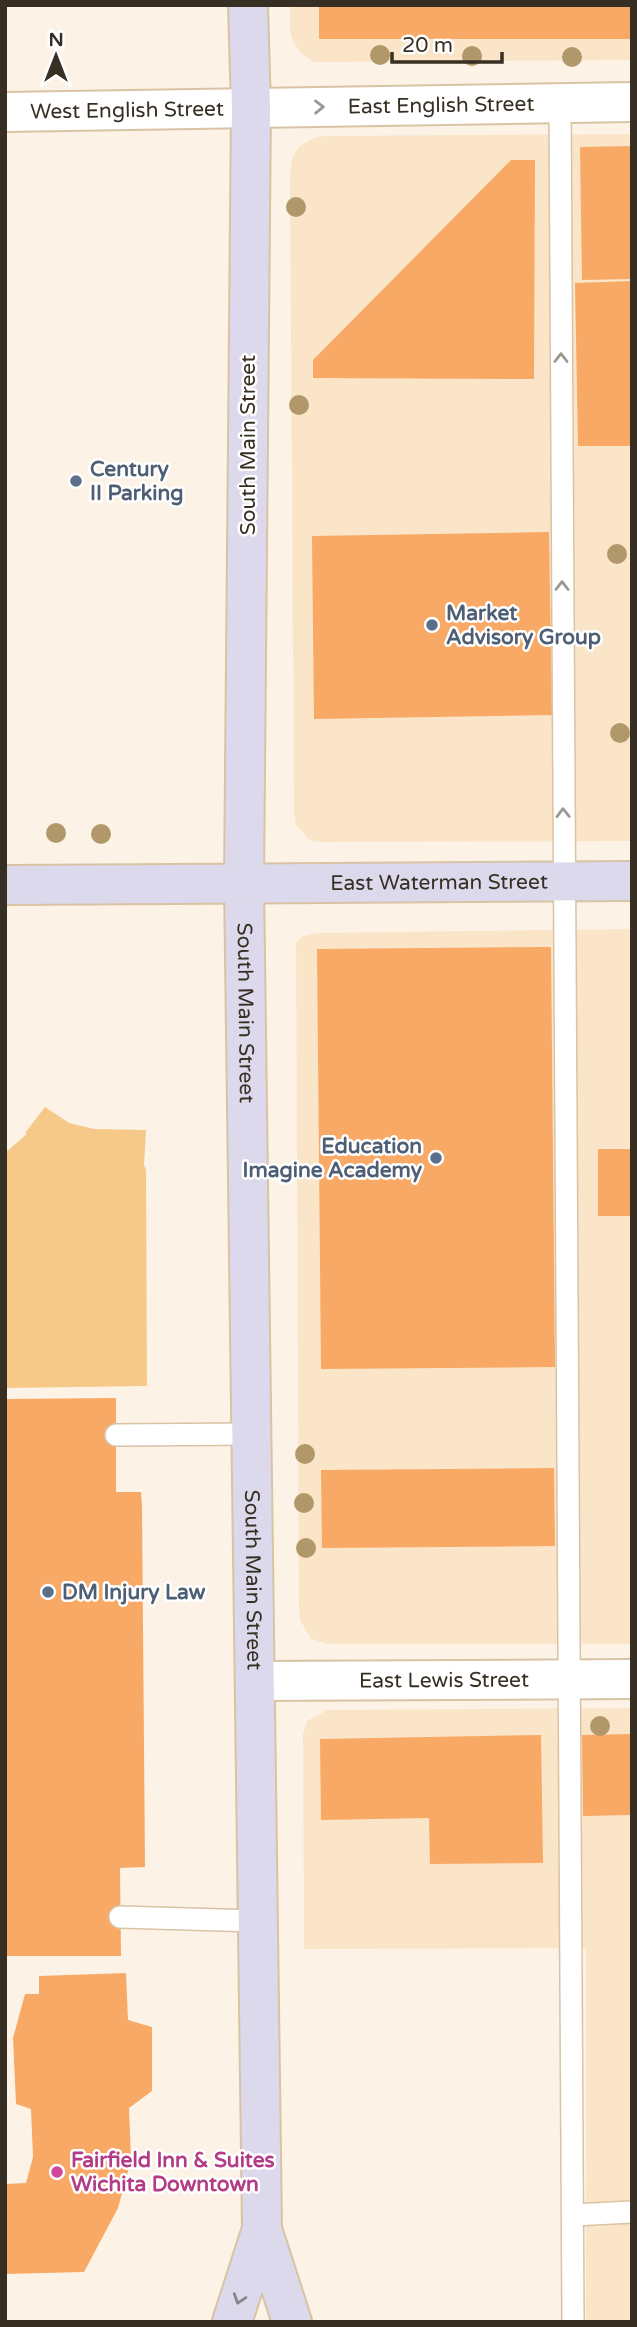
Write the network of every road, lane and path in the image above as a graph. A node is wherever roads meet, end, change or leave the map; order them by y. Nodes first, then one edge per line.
1 (248, 5) edge
2 (632, 102) edge
3 (559, 103) junction
4 (251, 108) junction
5 (5, 112) edge
6 (564, 881) junction
7 (632, 881) edge
8 (244, 882) junction
9 (5, 885) edge
10 (252, 1434) junction
11 (116, 1435) dead end
12 (568, 1679) junction
13 (632, 1679) edge
14 (255, 1681) junction
15 (120, 1917) dead end
16 (257, 1921) junction
17 (632, 2212) edge
18 (573, 2215) junction
19 (262, 2229) junction
20 (232, 2322) edge
21 (292, 2322) edge
22 (573, 2322) edge

1 - 4 street, South Main Street
2 - 3 street, East English Street
4 -> 3 street, East English Street
6 -> 3 lane
4 - 5 street, West English Street
4 - 8 street, South Main Street
6 - 7 street, East Waterman Street
6 - 8 street, East Waterman Street
6 - 12 lane
8 - 9 street, East Waterman Street
8 - 10 street, South Main Street
10 - 11 lane
10 - 14 street, South Main Street
12 - 13 street, East Lewis Street
12 - 14 street, East Lewis Street
12 - 18 lane
14 - 16 street, South Main Street
15 - 16 lane
16 - 19 street, South Main Street
17 - 18 lane
18 - 22 lane
19 -> 20 street, South Main Street
19 - 21 street, South Main Street

